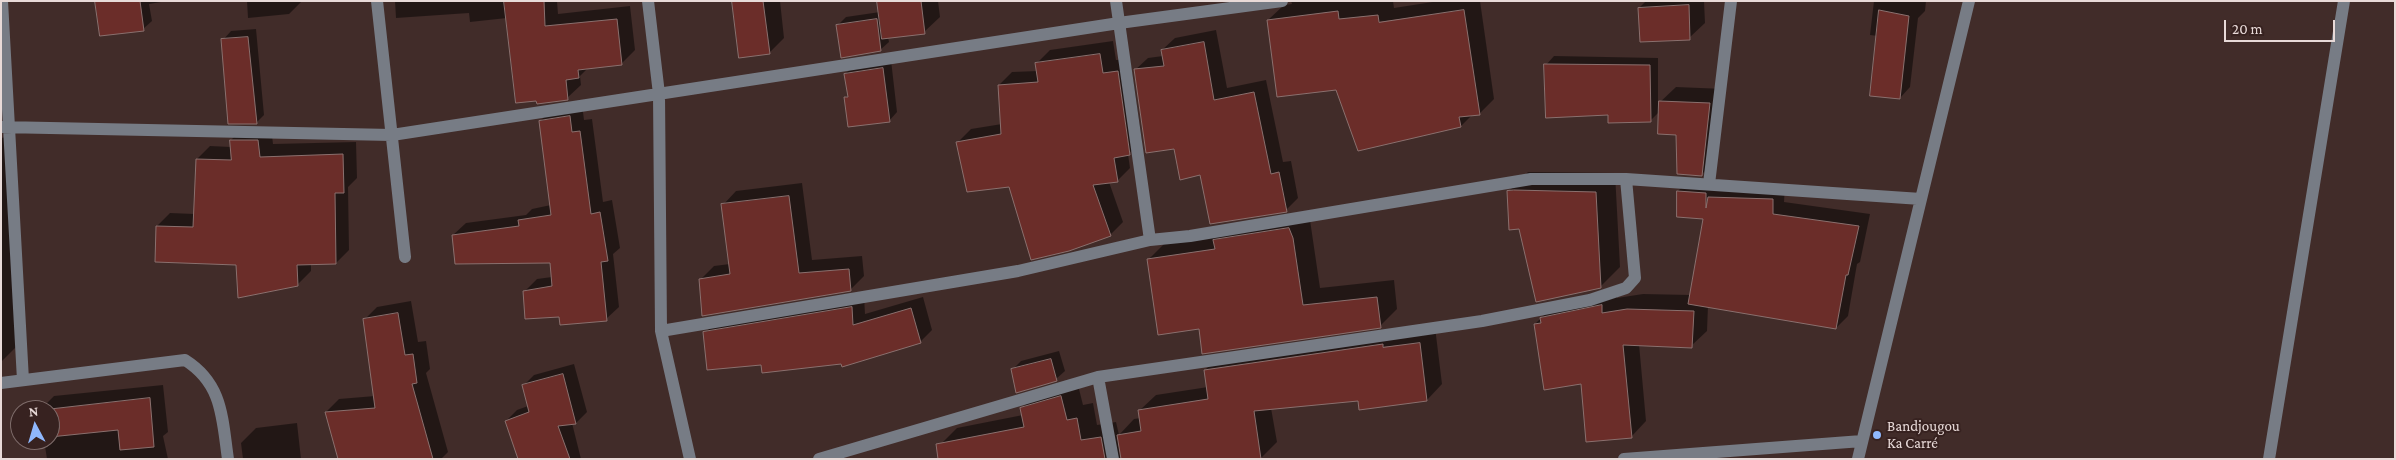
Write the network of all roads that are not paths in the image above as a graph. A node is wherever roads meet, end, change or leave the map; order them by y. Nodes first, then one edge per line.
1 (2, 1) edge
2 (377, 1) edge
3 (648, 1) edge
4 (1116, 1) edge
5 (1282, 1) edge
6 (1731, 1) edge
7 (1969, 1) edge
8 (2344, 1) edge
9 (1119, 23) junction
10 (659, 94) junction
11 (5, 126) edge
12 (392, 135) junction
13 (1626, 179) junction
14 (1709, 184) junction
15 (1921, 199) junction
16 (1150, 240) junction
17 (405, 257) dead end
18 (661, 331) junction
19 (1098, 377) junction
20 (23, 380) junction
21 (1, 383) edge
22 (1862, 442) junction
23 (228, 459) edge
24 (690, 459) edge
25 (819, 459) edge
26 (1113, 459) edge
27 (1624, 459) edge
28 (1858, 459) edge
29 (2269, 459) edge

1 - 11 street
2 - 12 street
3 - 10 street
4 - 9 street
5 - 9 street
6 - 14 street
7 - 15 street
8 - 29 street
9 - 10 street
9 - 16 street
10 - 12 street
10 - 18 street
11 - 12 street
11 - 20 street
12 - 17 street
13 - 14 street
13 - 16 street
13 - 19 street
14 - 15 street
15 - 22 street
16 - 18 street
18 - 24 street
19 - 25 street
19 - 26 street
20 - 21 street
20 - 23 street
22 - 27 street
22 - 28 street

